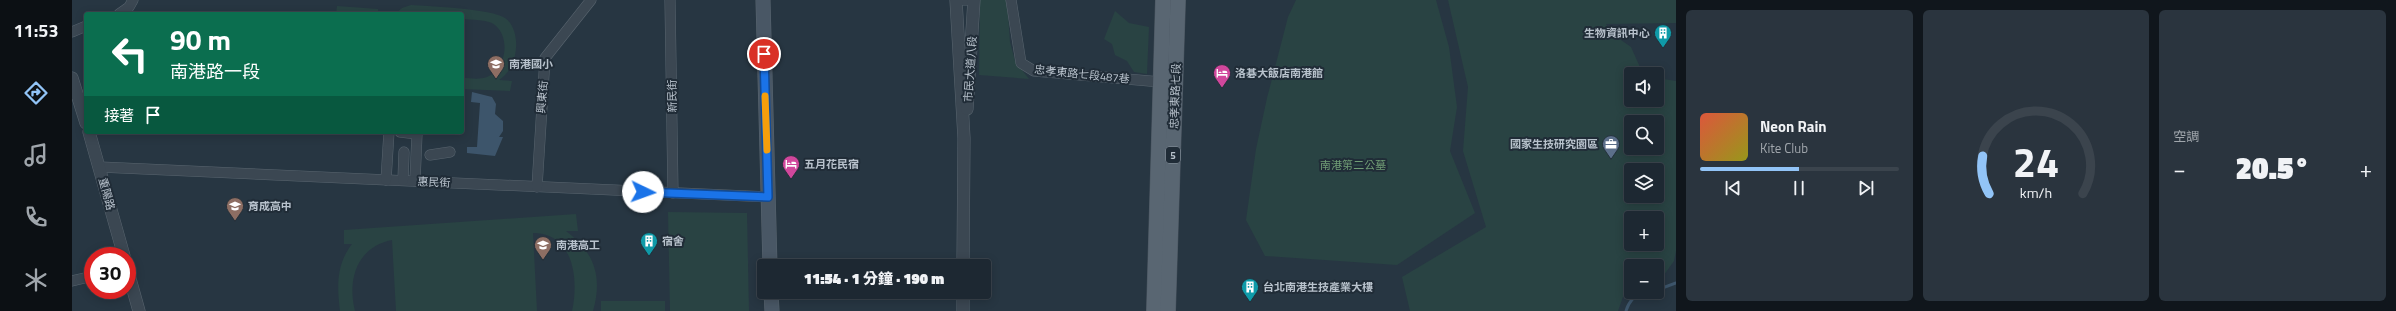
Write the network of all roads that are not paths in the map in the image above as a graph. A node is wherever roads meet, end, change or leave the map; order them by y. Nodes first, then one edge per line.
1 (133, 0) edge
2 (592, 0) edge
3 (670, 0) edge
4 (763, 0) edge
5 (956, 0) edge
6 (961, 0) edge
7 (968, 0) edge
8 (974, 0) edge
9 (1011, 0) edge
10 (1162, 0) edge
11 (1178, 0) edge
12 (122, 12) edge
13 (84, 27) edge
14 (72, 32) edge
15 (72, 78) edge
16 (1161, 82) junction
17 (84, 117) edge
18 (90, 134) edge
19 (389, 134) edge
20 (417, 134) edge
21 (964, 138) junction
22 (404, 152) dead end
23 (450, 152) dead end
24 (430, 155) dead end
25 (100, 167) junction
26 (386, 180) junction
27 (403, 180) junction
28 (414, 181) junction
29 (537, 187) junction
30 (673, 193) junction
31 (768, 197) junction
32 (122, 247) edge
33 (770, 259) edge
34 (963, 259) edge
35 (84, 278) edge
36 (72, 281) edge
37 (136, 299) edge
38 (771, 299) edge
39 (963, 299) edge
40 (139, 311) edge
41 (772, 311) edge
42 (963, 311) edge
43 (1154, 311) edge
44 (1168, 311) edge

1 - 12 street
2 - 29 street, 興東街
3 - 30 street, 新民街
4 - 31 main road
5 - 21 street, 市民大道八段
6 - 7 street
8 - 21 street, 市民大道八段
9 - 16 street, 忠孝東路七段487巷
10 - 16 main road, 忠孝東路七段 / 5
11 - 44 main road, 忠孝東路七段 / 5
13 - 14 street
15 - 17 street
16 - 43 main road, 忠孝東路七段 / 5
18 - 25 street, 重陽路
19 - 26 street
20 - 28 street
21 - 34 street, 市民大道八段
22 - 27 street
23 - 24 street
25 - 26 street, 惠民街
25 - 32 street, 重陽路
26 - 27 street, 惠民街
27 - 28 street, 惠民街
28 - 29 street, 惠民街
29 - 30 street, 惠民街
30 - 31 street, 惠民街
31 - 33 main road
35 - 36 street
37 - 40 street
38 - 41 main road
39 - 42 street

